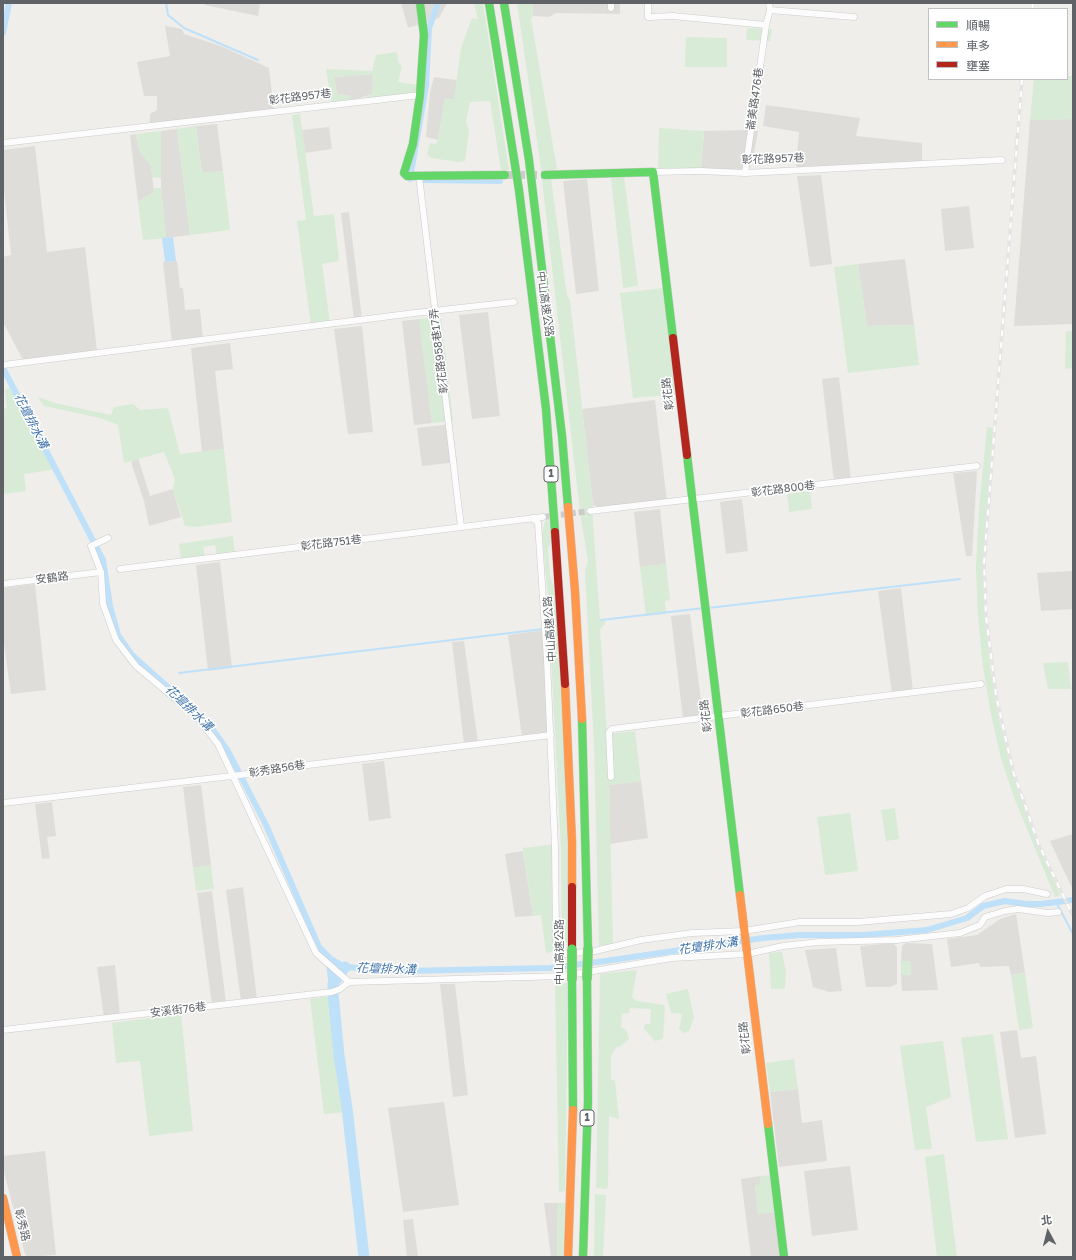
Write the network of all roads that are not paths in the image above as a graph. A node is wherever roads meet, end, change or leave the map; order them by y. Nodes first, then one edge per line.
1 (420, 3) edge
2 (490, 3) edge
3 (504, 3) edge
4 (648, 3) edge
5 (769, 3) edge
6 (770, 10) junction
7 (854, 17) dead end
8 (766, 25) junction
9 (420, 95) junction
10 (3, 143) edge
11 (1002, 160) dead end
12 (653, 172) junction
13 (745, 173) junction
14 (546, 174) tunnel mouth
15 (505, 175) tunnel mouth
16 (418, 176) junction
17 (514, 302) dead end
18 (434, 311) junction
19 (3, 365) edge
20 (977, 466) dead end
21 (693, 500) junction
22 (590, 511) tunnel mouth
23 (543, 517) tunnel mouth
24 (532, 518) junction
25 (461, 527) junction
26 (108, 538) dead end
27 (120, 569) dead end
28 (100, 572) junction
29 (3, 584) edge
30 (981, 684) dead end
31 (719, 717) junction
32 (551, 735) junction
33 (234, 776) junction
34 (611, 777) dead end
35 (3, 803) edge
36 (1047, 894) dead end
37 (1058, 912) dead end
38 (745, 933) junction
39 (747, 950) junction
40 (349, 982) junction
41 (3, 1030) edge
42 (3, 1198) edge
43 (17, 1257) edge
44 (568, 1257) edge
45 (583, 1257) edge
46 (784, 1257) edge

1 - 9 main road
2 - 44 main road, 中山高速公路 / 1, bridge
3 - 45 main road, 中山高速公路 / 1, bridge
4 - 8 street
5 - 6 street, 崙美路476巷
6 - 7 street
6 - 8 street, 崙美路476巷
8 - 13 street, 崙美路476巷
9 - 10 street, 彰花路957巷
9 - 16 main road
11 - 13 street, 彰花路957巷
12 - 13 street, 彰花路957巷
12 - 14 main road, 彰花路957巷
12 - 21 main road, 彰花路
15 - 16 main road
16 - 18 street, 彰花路958巷17弄
17 - 18 street
18 - 19 street
18 - 25 street, 彰花路958巷17弄
20 - 21 street, 彰花路800巷
21 - 22 street, 彰花路800巷
21 - 31 main road, 彰花路
23 - 24 street, 彰花路751巷
24 - 25 street, 彰花路751巷
24 - 32 street
25 - 27 street, 彰花路751巷
26 - 28 street
28 - 29 street, 安鶴路
28 - 33 street
30 - 31 street, 彰花路650巷
31 - 34 street, 彰花路650巷
31 - 38 main road, 彰花路
32 - 33 street, 彰秀路56巷
32 - 38 street
33 - 35 street, 彰秀路56巷
33 - 40 street
36 - 38 street
37 - 39 street
38 - 39 main road, 彰花路
39 - 40 street
39 - 46 main road, 彰花路
40 - 41 street, 安溪街76巷
42 - 43 main road, 彰秀路

